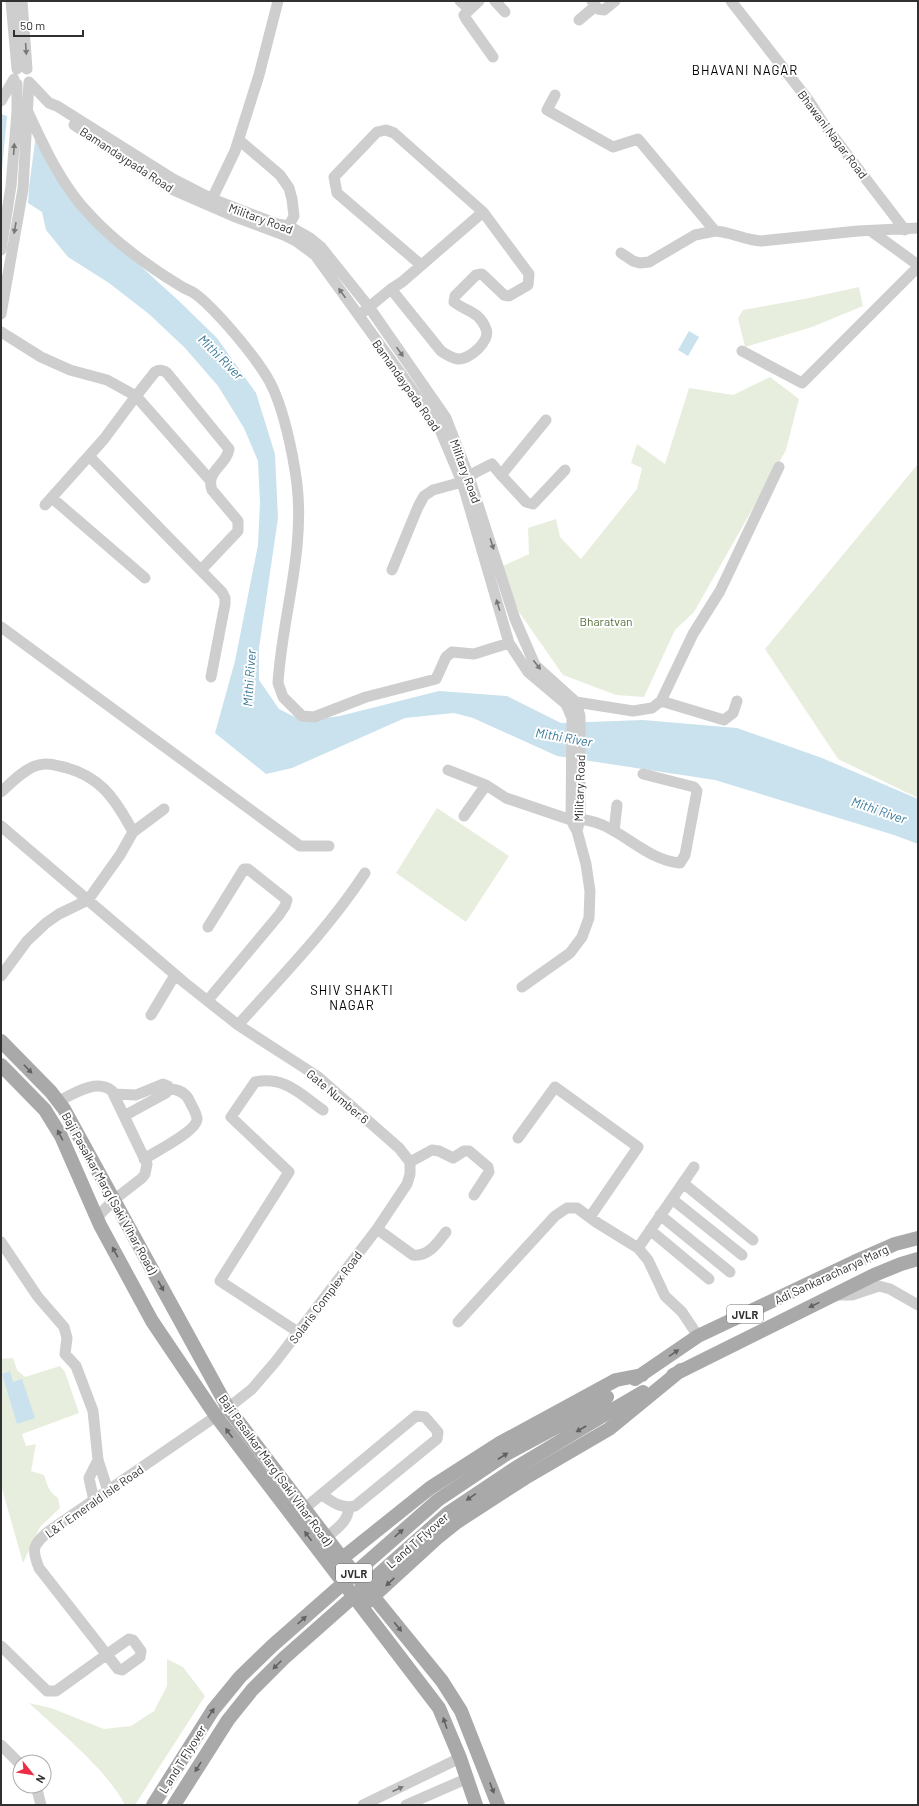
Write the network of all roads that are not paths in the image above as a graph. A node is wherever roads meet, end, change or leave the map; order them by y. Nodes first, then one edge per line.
1 (11, 1) edge
2 (22, 1) edge
3 (278, 1) edge
4 (460, 1) edge
5 (479, 1) edge
6 (495, 1) edge
7 (615, 1) edge
8 (731, 1) edge
9 (591, 6) edge
10 (469, 9) junction
11 (505, 12) dead end
12 (579, 20) dead end
13 (493, 57) dead end
14 (19, 75) junction
15 (29, 82) junction
16 (555, 95) dead end
17 (1, 100) edge
18 (24, 113) junction
19 (91, 132) joint
20 (238, 140) junction
21 (139, 163) junction
22 (212, 199) junction
23 (235, 212) junction
24 (483, 212) junction
25 (918, 228) edge
26 (287, 230) junction
27 (905, 230) junction
28 (715, 231) junction
29 (871, 231) junction
30 (1, 250) edge
31 (318, 251) junction
32 (621, 253) dead end
33 (420, 264) junction
34 (918, 266) edge
35 (390, 289) junction
36 (369, 307) junction
37 (1, 314) edge
38 (359, 316) junction
39 (1, 332) edge
40 (390, 338) junction
41 (380, 346) junction
42 (742, 351) dead end
43 (136, 396) junction
44 (546, 420) dead end
45 (89, 456) junction
46 (779, 467) dead end
47 (565, 470) dead end
48 (501, 475) junction
49 (210, 480) junction
50 (466, 480) junction
51 (481, 530) junction
52 (201, 570) junction
53 (392, 570) dead end
54 (145, 578) dead end
55 (1, 626) edge
56 (510, 643) junction
57 (211, 677) dead end
58 (661, 701) junction
59 (737, 701) dead end
60 (571, 703) junction
61 (448, 770) dead end
62 (643, 774) dead end
63 (486, 785) junction
64 (1, 792) edge
65 (617, 805) dead end
66 (164, 809) dead end
67 (464, 816) dead end
68 (575, 820) junction
69 (1, 826) edge
70 (614, 831) junction
71 (133, 832) junction
72 (329, 846) dead end
73 (365, 873) dead end
74 (88, 900) junction
75 (208, 927) dead end
76 (175, 975) junction
77 (1, 976) edge
78 (522, 987) dead end
79 (208, 1000) junction
80 (150, 1015) dead end
81 (238, 1025) junction
82 (1, 1041) edge
83 (1, 1065) edge
84 (168, 1089) junction
85 (114, 1094) junction
86 (59, 1101) junction
87 (323, 1110) dead end
88 (124, 1116) junction
89 (518, 1138) dead end
90 (144, 1159) junction
91 (410, 1162) junction
92 (694, 1167) dead end
93 (683, 1183) junction
94 (474, 1195) dead end
95 (115, 1199) junction
96 (672, 1199) junction
97 (660, 1215) junction
98 (590, 1217) junction
99 (97, 1218) junction
100 (376, 1229) junction
101 (650, 1230) junction
102 (446, 1232) dead end
103 (918, 1238) edge
104 (753, 1240) dead end
105 (1, 1242) edge
106 (638, 1248) junction
107 (742, 1255) dead end
108 (918, 1259) edge
109 (730, 1272) dead end
110 (709, 1279) dead end
111 (833, 1295) junction
112 (918, 1305) edge
113 (458, 1322) dead end
114 (298, 1332) junction
115 (698, 1336) junction
116 (681, 1370) junction
117 (642, 1375) junction
118 (611, 1403) junction
119 (222, 1412) junction
120 (98, 1460) junction
121 (108, 1491) junction
122 (322, 1495) junction
123 (94, 1501) junction
124 (410, 1505) junction
125 (349, 1507) junction
126 (305, 1508) junction
127 (326, 1538) junction
128 (437, 1538) junction
129 (337, 1563) junction
130 (374, 1597) junction
131 (362, 1607) junction
132 (1, 1646) edge
133 (1, 1745) edge
134 (476, 1750) junction
135 (12, 1756) edge
136 (460, 1758) junction
137 (485, 1770) junction
138 (466, 1780) junction
139 (38, 1794) edge
140 (41, 1805) edge
141 (154, 1805) edge
142 (174, 1805) edge
143 (363, 1805) edge
144 (406, 1805) edge
145 (476, 1805) edge
146 (498, 1805) edge

1 - 14 street
2 -> 14 street
3 - 20 street
4 - 10 street
5 - 10 street
6 - 11 street
7 - 9 street
8 - 27 street, Bhawani Nagar Road
9 - 12 street
10 - 13 street
14 - 15 street
14 - 17 street
14 - 18 street
15 - 18 street
15 - 19 street, Bamandaypada Road
16 - 28 street
30 -> 18 street
18 -> 37 street
18 - 56 street
19 - 21 street, Military Road
20 - 22 street
20 - 26 street
21 - 22 street, Military Road
21 - 23 street, Bamandaypada Road
22 - 23 street, Military Road
23 - 26 street, Military Road
24 - 33 street
24 - 33 street
24 - 35 street
25 - 27 street
26 - 31 street, Military Road
27 - 29 street
28 - 29 street
28 - 32 street
29 - 34 street
31 - 36 street, Military Road
38 -> 31 street, Bamandaypada Road
33 - 35 street
34 - 42 street
35 - 36 street
36 - 38 street
36 - 40 street, Military Road
38 - 41 street, Bamandaypada Road
39 - 43 street
40 - 41 street
40 -> 50 street, Military Road
41 - 50 street, Bamandaypada Road
43 - 45 street
43 - 49 street
43 - 49 street
44 - 48 street
45 - 52 street
45 - 54 street
46 - 58 street
47 - 48 street
48 - 50 street
49 - 52 street
50 - 51 street, Military Road
50 - 53 street
56 -> 51 street
51 -> 60 street, Military Road
52 - 57 street
55 - 72 street
56 - 60 street
58 - 59 street
58 - 60 street
60 - 68 street, Military Road
61 - 63 street
62 - 70 street
63 - 67 street
63 - 68 street
64 - 71 street
65 - 70 street
66 - 71 street
68 - 70 street
68 - 78 street, Military Road
69 - 74 street, Gate Number 6
71 - 74 street
73 - 81 street
74 - 76 street, Gate Number 6
74 - 77 street
75 - 79 street
76 - 79 street, Gate Number 6
76 - 80 street
79 - 81 street, Gate Number 6
81 - 91 street, Gate Number 6
82 -> 86 main road, Baji Pasalkar Marg (Saki Vihar Road)
99 -> 83 main road, Baji Pasalkar Marg (Saki Vihar Road)
84 - 85 street
84 - 88 street
84 - 90 street
85 - 86 street
85 - 88 street
86 - 95 main road, Baji Pasalkar Marg (Saki Vihar Road)
87 - 114 street
88 - 90 street
89 - 98 street
90 - 95 street
91 - 94 street
91 - 100 street, Solaris Complex Road
92 - 93 street
93 - 96 street
93 - 104 street
95 - 99 street
95 -> 119 main road, Baji Pasalkar Marg (Saki Vihar Road)
96 - 97 street
96 - 107 street
97 - 101 street
97 - 109 street
98 - 106 street
98 - 113 street
119 -> 99 main road, Baji Pasalkar Marg (Saki Vihar Road)
100 - 102 street
100 - 114 street, Solaris Complex Road
101 - 106 street
101 - 110 street
103 - 115 main road, Adi Sankaracharya Marg / JVLR
105 - 120 street
106 - 115 street
108 - 111 main road, Adi Sankaracharya Marg / JVLR
111 - 112 street
111 -> 116 main road, Adi Sankaracharya Marg / JVLR
114 - 119 street, Solaris Complex Road
117 -> 115 main road, Adi Sankaracharya Marg / JVLR
116 - 118 main road, L and T Flyover / JVLR
116 - 128 main road
117 - 118 main road, L and T Flyover / JVLR
117 - 124 main road
141 -> 118 main road, L and T Flyover / JVLR, bridge
118 -> 142 main road, L and T Flyover / JVLR, bridge
119 - 121 street, L&T Emerald Isle Road
119 - 126 main road, Baji Pasalkar Marg (Saki Vihar Road)
129 -> 119 main road, Baji Pasalkar Marg (Saki Vihar Road)
120 - 121 street
120 - 123 street
121 - 123 street, L&T Emerald Isle Road
122 - 125 street
122 - 125 street
122 - 126 street
123 - 132 street, L&T Emerald Isle Road
124 - 128 main road
124 - 129 main road
125 - 127 street
126 - 127 main road, Baji Pasalkar Marg (Saki Vihar Road)
127 - 129 main road, Baji Pasalkar Marg (Saki Vihar Road)
128 -> 130 main road
129 - 130 main road, Baji Pasalkar Marg (Saki Vihar Road)
129 - 131 main road, Baji Pasalkar Marg (Saki Vihar Road)
130 - 131 main road
130 -> 134 main road, Baji Pasalkar Marg (Saki Vihar Road)
136 -> 131 main road, Baji Pasalkar Marg (Saki Vihar Road)
133 - 135 street
134 - 136 main road
134 - 137 main road, Baji Pasalkar Marg (Saki Vihar Road)
136 - 138 main road, Baji Pasalkar Marg (Saki Vihar Road)
143 -> 136 street
137 - 138 main road
137 -> 146 main road, Baji Pasalkar Marg (Saki Vihar Road)
138 - 144 street
138 - 145 main road, Baji Pasalkar Marg (Saki Vihar Road)
139 - 140 street

